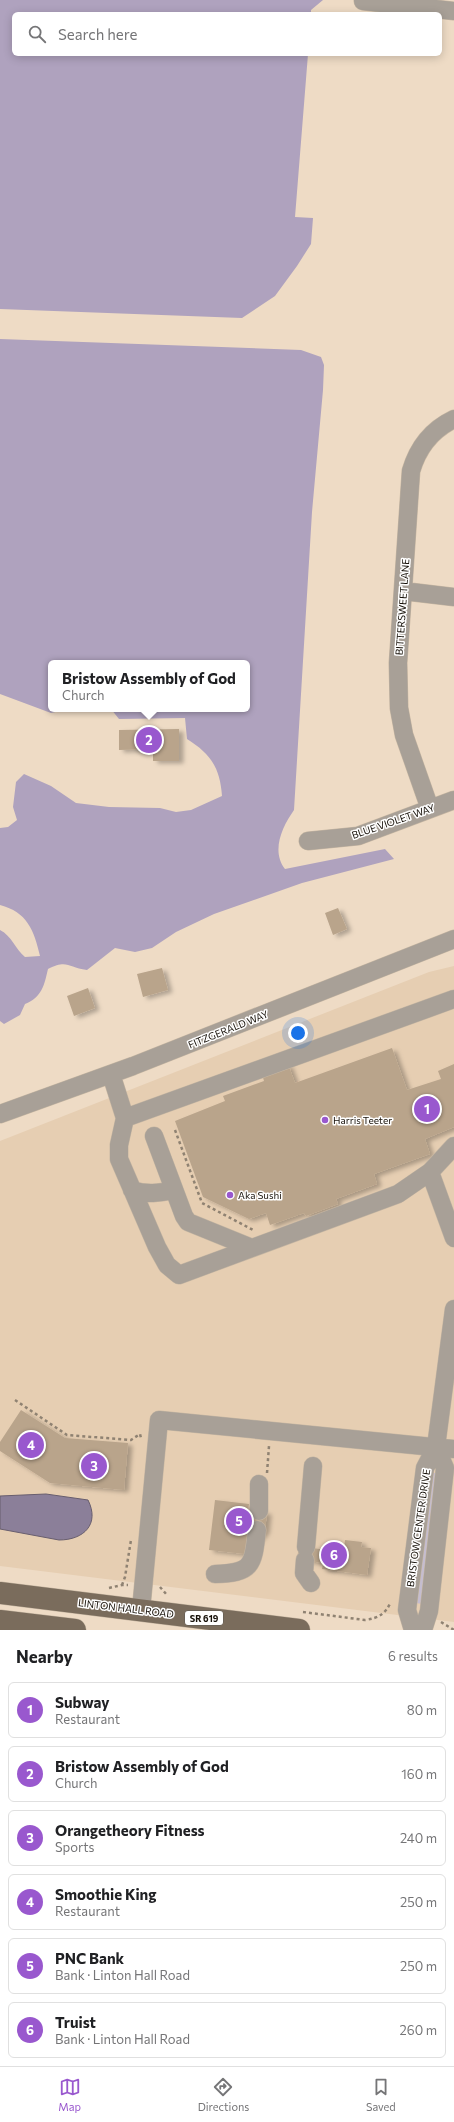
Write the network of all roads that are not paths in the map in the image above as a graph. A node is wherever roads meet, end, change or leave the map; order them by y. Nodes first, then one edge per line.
1 (363, 1) edge
2 (454, 11) edge
3 (454, 419) edge
4 (403, 591) junction
5 (454, 597) edge
6 (454, 800) edge
7 (430, 808) junction
8 (308, 841) dead end
9 (454, 940) edge
10 (454, 998) edge
11 (111, 1074) junction
12 (0, 1114) edge
13 (125, 1118) junction
14 (154, 1136) dead end
15 (454, 1146) edge
16 (430, 1172) junction
17 (132, 1190) junction
18 (174, 1190) junction
19 (454, 1238) edge
20 (252, 1248) junction
21 (454, 1309) edge
22 (436, 1447) junction
23 (454, 1449) edge
24 (313, 1466) dead end
25 (260, 1483) road end
26 (256, 1511) dead end
27 (255, 1530) dead end
28 (215, 1574) dead end
29 (311, 1583) dead end
30 (0, 1593) edge
31 (141, 1610) junction
32 (0, 1621) edge
33 (75, 1630) edge
34 (299, 1630) edge
35 (413, 1630) edge
36 (423, 1630) edge

1 - 2 street
3 - 4 street, BITTERSWEET LANE
4 - 5 street
4 - 7 street, BITTERSWEET LANE
6 - 7 street, BLUE VIOLET WAY
7 - 8 street, BLUE VIOLET WAY
9 - 11 street, FITZGERALD WAY
10 - 13 street
11 - 12 street, FITZGERALD WAY
11 - 13 street
13 - 17 street
14 - 18 street
15 - 16 street
16 - 19 street
16 - 20 street
17 - 18 street
17 - 20 street
18 - 20 street
21 - 22 street
22 - 23 street
22 - 31 street
22 - 35 street, BRISTOW CENTER DRIVE
22 - 36 street, BRISTOW CENTER DRIVE
24 - 29 street
25 - 26 street
27 - 28 street
30 - 31 main road, LINTON HALL ROAD / SR 619
31 - 34 main road, LINTON HALL ROAD / SR 619
32 - 33 main road

